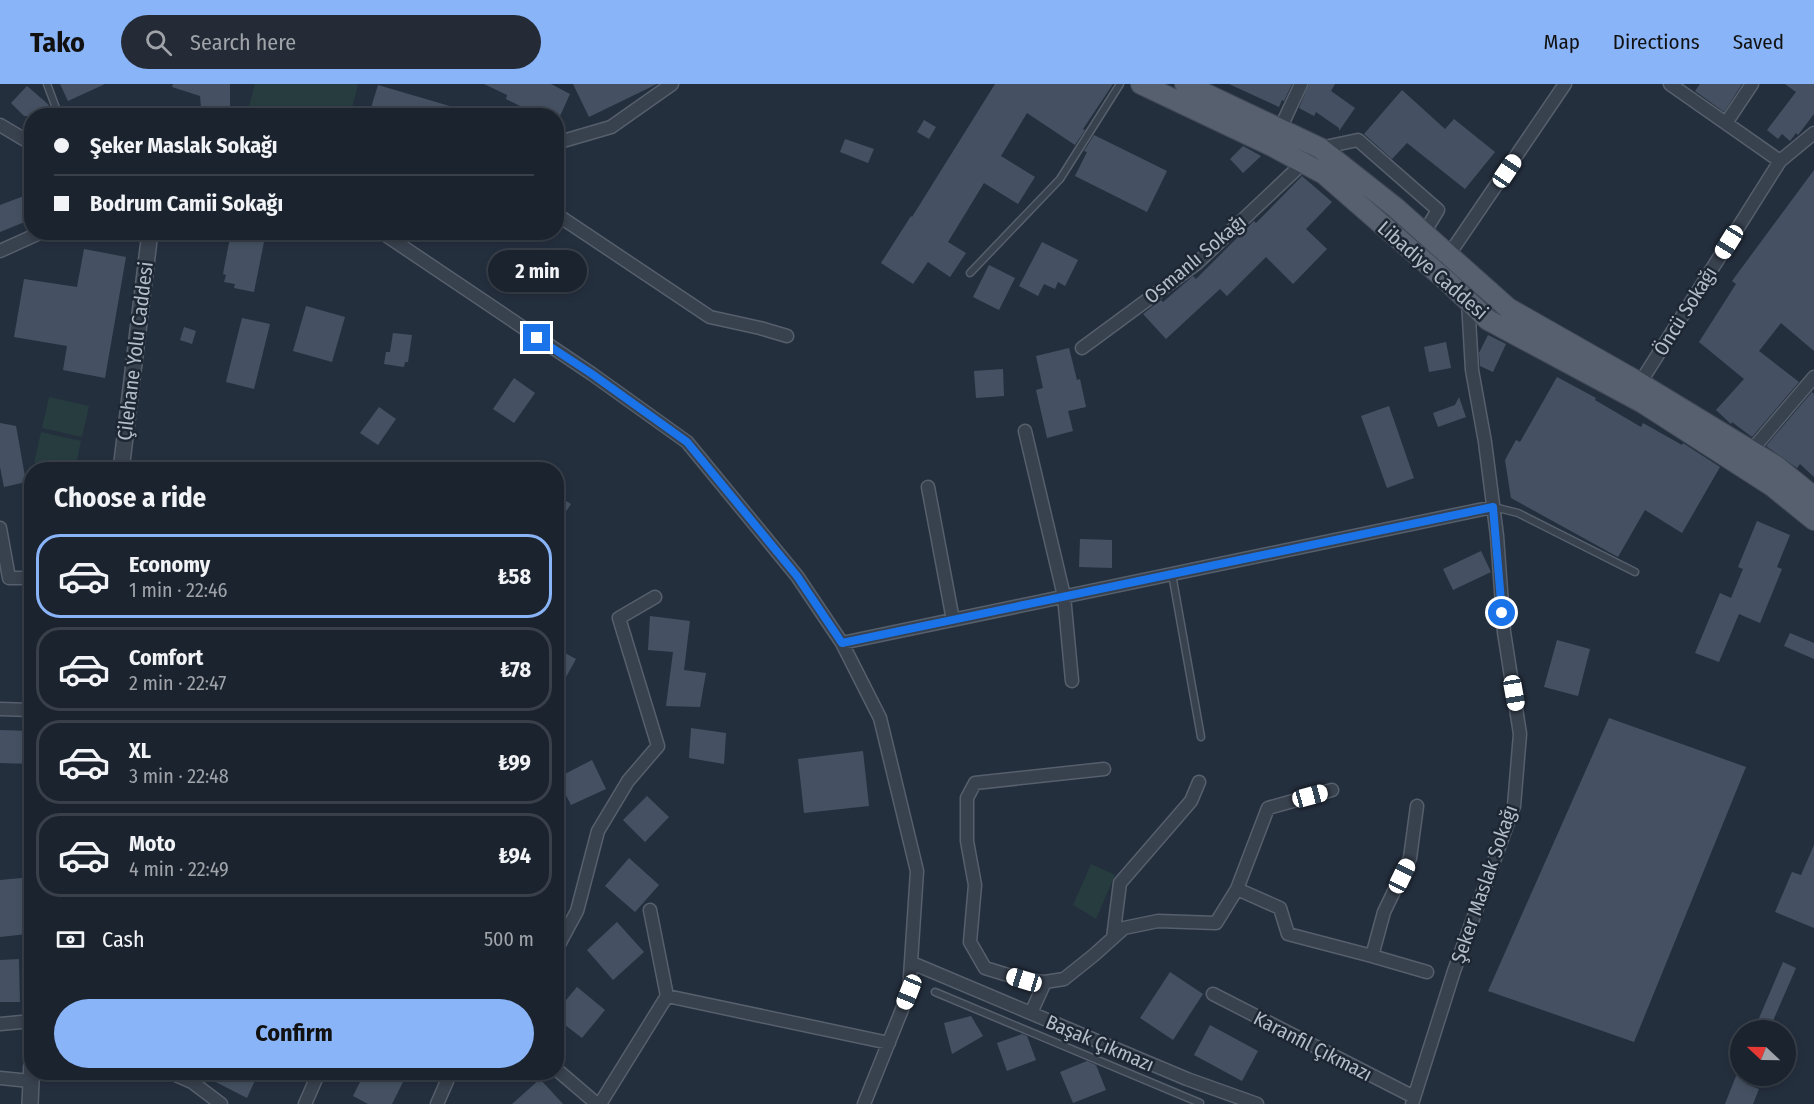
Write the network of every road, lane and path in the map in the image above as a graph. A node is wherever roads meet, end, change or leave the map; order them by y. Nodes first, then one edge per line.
1 (46, 84) edge
2 (672, 84) edge
3 (1120, 84) edge
4 (1141, 84) edge
5 (1185, 84) edge
6 (1301, 84) edge
7 (1565, 84) edge
8 (1670, 84) edge
9 (1752, 84) edge
10 (56, 108) edge
11 (1726, 123) junction
12 (0, 125) edge
13 (1280, 129) junction
14 (1814, 133) edge
15 (24, 139) edge
16 (564, 141) edge
17 (1320, 148) junction
18 (1780, 161) junction
19 (1303, 163) junction
20 (564, 219) edge
21 (1424, 233) junction
22 (24, 240) edge
23 (149, 240) edge
24 (393, 240) edge
25 (0, 251) edge
26 (1450, 256) junction
27 (1433, 269) junction
28 (970, 273) dead end
29 (1468, 300) junction
30 (787, 336) dead end
31 (1082, 348) dead end
32 (1814, 377) edge
33 (1640, 383) junction
34 (1642, 403) junction
35 (1025, 431) dead end
36 (1751, 451) junction
37 (122, 462) edge
38 (928, 488) dead end
39 (1814, 496) edge
40 (1493, 507) junction
41 (1814, 520) edge
42 (0, 528) edge
43 (1635, 572) dead end
44 (1172, 574) junction
45 (24, 578) edge
46 (1064, 596) junction
47 (655, 597) dead end
48 (953, 620) junction
49 (842, 643) junction
50 (1072, 681) dead end
51 (0, 709) edge
52 (24, 710) edge
53 (1201, 737) dead end
54 (1104, 769) dead end
55 (1199, 782) dead end
56 (1332, 790) dead end
57 (1417, 806) dead end
58 (1237, 889) junction
59 (650, 910) dead end
60 (564, 935) edge
61 (1113, 938) junction
62 (1372, 956) junction
63 (912, 963) junction
64 (1427, 972) dead end
65 (1045, 982) junction
66 (935, 992) dead end
67 (1213, 994) dead end
68 (667, 996) junction
69 (1031, 1013) junction
70 (24, 1022) edge
71 (0, 1024) edge
72 (889, 1043) junction
73 (564, 1076) edge
74 (0, 1078) edge
75 (197, 1080) edge
76 (316, 1080) edge
77 (448, 1080) edge
78 (30, 1081) joint
79 (1413, 1100) edge
80 (30, 1104) edge
81 (221, 1104) edge
82 (305, 1104) edge
83 (437, 1104) edge
84 (598, 1104) edge
85 (864, 1104) edge
86 (1199, 1104) edge
87 (1257, 1104) edge

1 - 10 lane
2 - 16 street
3 - 28 lane
4 - 19 main road, Libadiye Caddesi
5 - 13 main road, Libadiye Caddesi
6 - 13 street
7 - 26 street
8 - 11 street
9 - 11 street
11 - 18 street
12 - 15 street
13 - 17 main road, Libadiye Caddesi
14 - 18 street, Öncü Sokağı
17 - 21 main road, Libadiye Caddesi
17 - 21 street
18 - 33 street, Öncü Sokağı
19 - 27 main road, Libadiye Caddesi
19 - 31 street, Osmanlı Sokağı
20 - 30 street
21 - 26 main road, Libadiye Caddesi
22 - 25 street
23 - 37 street, Çilehane Yolu Caddesi
24 - 49 street
26 - 27 street
26 - 33 main road, Libadiye Caddesi
27 - 29 main road, Libadiye Caddesi
29 - 34 main road, Libadiye Caddesi
29 - 40 street, Şeker Maslak Sokağı
32 - 36 street
33 - 34 street
33 - 36 main road, Libadiye Caddesi
34 - 41 main road, Libadiye Caddesi
35 - 46 street
36 - 39 main road, Libadiye Caddesi
38 - 48 street
40 - 43 lane
40 - 44 street
40 - 79 street, Şeker Maslak Sokağı
42 - 45 street
44 - 46 street
44 - 53 lane
46 - 48 street
46 - 50 street
47 - 60 street
48 - 49 street
49 - 63 street
51 - 52 street
54 - 65 street
55 - 61 street
56 - 58 street
57 - 62 street
58 - 61 street
58 - 62 street
59 - 68 street
61 - 65 street
62 - 64 street
63 - 69 street, Başak Çıkmazı
63 - 72 street
65 - 69 street
66 - 86 lane
67 - 79 street, Karanfil Çıkmazı
68 - 72 street
68 - 84 street
69 - 87 street, Başak Çıkmazı
70 - 71 street
72 - 85 street
73 - 84 street
74 - 78 street
75 - 81 street
76 - 82 street
77 - 83 street
78 - 80 street

